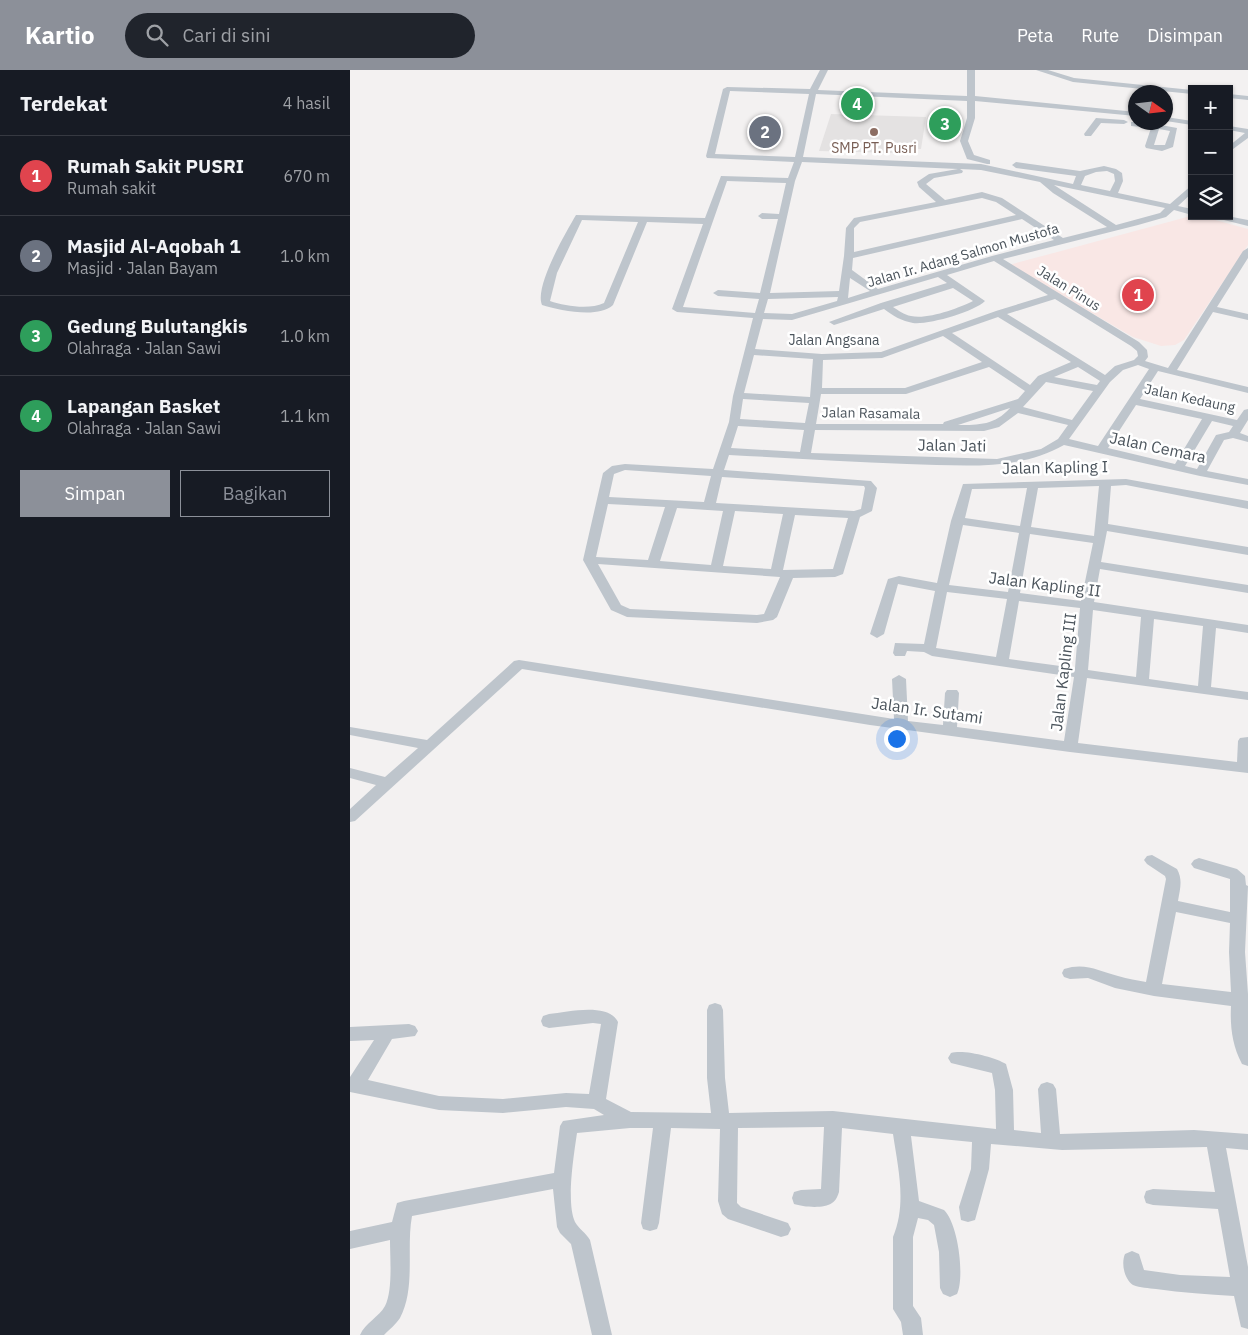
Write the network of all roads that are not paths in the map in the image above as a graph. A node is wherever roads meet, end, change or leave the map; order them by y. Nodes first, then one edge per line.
1 (824, 70) edge
2 (969, 70) edge
3 (1040, 70) edge
4 (816, 88) junction
5 (1188, 92) edge
6 (971, 93) junction
7 (1233, 96) edge
8 (1248, 98) edge
9 (1112, 111) junction
10 (1128, 113) edge
11 (1173, 119) edge
12 (1106, 120) junction
13 (1188, 121) edge
14 (1124, 122) dead end
15 (1233, 128) edge
16 (1248, 132) edge
17 (1088, 134) dead end
18 (1233, 146) edge
19 (799, 158) junction
20 (950, 169) junction
21 (1081, 174) junction
22 (1042, 179) junction
23 (791, 181) junction
24 (1076, 187) junction
25 (1188, 192) edge
26 (1113, 195) junction
27 (942, 202) junction
28 (1172, 207) junction
29 (1188, 211) edge
30 (762, 216) dead end
31 (1024, 216) junction
32 (782, 217) junction
33 (644, 219) junction
34 (1233, 220) edge
35 (708, 222) junction
36 (1248, 223) edge
37 (1114, 228) junction
38 (1061, 241) junction
39 (1248, 252) edge
40 (849, 256) junction
41 (995, 258) junction
42 (847, 271) junction
43 (941, 275) junction
44 (955, 284) junction
45 (878, 293) junction
46 (718, 294) dead end
47 (764, 296) junction
48 (1055, 296) junction
49 (842, 299) junction
50 (832, 306) junction
51 (884, 306) junction
52 (1211, 309) junction
53 (999, 314) junction
54 (759, 316) junction
55 (849, 317) junction
56 (1248, 317) edge
57 (834, 322) dead end
58 (945, 333) junction
59 (749, 352) junction
60 (818, 357) junction
61 (1138, 362) junction
62 (989, 363) junction
63 (1078, 363) junction
64 (1155, 368) junction
65 (1170, 372) junction
66 (1044, 378) junction
67 (1020, 381) junction
68 (1103, 385) junction
69 (1031, 390) junction
70 (1248, 390) edge
71 (816, 395) junction
72 (738, 396) junction
73 (1134, 401) junction
74 (1020, 405) junction
75 (1248, 412) edge
76 (1209, 417) junction
77 (734, 422) junction
78 (1075, 424) junction
79 (1240, 424) junction
80 (811, 427) junction
81 (1234, 435) junction
82 (1248, 439) edge
83 (1062, 441) junction
84 (1100, 450) junction
85 (724, 451) junction
86 (805, 456) junction
87 (1178, 468) junction
88 (1200, 473) junction
89 (717, 474) junction
90 (1106, 482) junction
91 (1248, 482) edge
92 (1033, 484) junction
93 (604, 500) junction
94 (672, 504) junction
95 (1248, 505) edge
96 (709, 506) junction
97 (730, 508) junction
98 (790, 511) junction
99 (855, 515) junction
100 (957, 521) junction
101 (1024, 531) junction
102 (1101, 533) junction
103 (1248, 552) edge
104 (589, 560) junction
105 (653, 565) junction
106 (1096, 565) junction
107 (716, 569) junction
108 (781, 573) junction
109 (942, 588) junction
110 (1248, 589) edge
111 (1013, 596) junction
112 (1087, 605) junction
113 (1148, 614) junction
114 (1210, 622) junction
115 (1248, 629) edge
116 (877, 634) dead end
117 (929, 648) junction
118 (900, 653) dead end
119 (1002, 663) junction
120 (1081, 674) junction
121 (899, 679) dead end
122 (1142, 683) junction
123 (1204, 690) junction
124 (952, 693) dead end
125 (1248, 696) edge
126 (900, 724) junction
127 (352, 731) dead end
128 (950, 731) junction
129 (1245, 741) dead end
130 (430, 744) junction
131 (1070, 747) junction
132 (1246, 768) edge
133 (350, 773) edge
134 (388, 783) junction
135 (350, 817) edge
136 (1152, 860) dead end
137 (1199, 864) dead end
138 (1243, 890) edge
139 (1169, 905) junction
140 (1237, 919) junction
141 (1070, 973) dead end
142 (1154, 990) junction
143 (1244, 1000) edge
144 (715, 1010) dead end
145 (549, 1021) dead end
146 (388, 1031) junction
147 (409, 1031) dead end
148 (350, 1034) edge
149 (956, 1058) dead end
150 (1248, 1059) edge
151 (353, 1085) edge
152 (1047, 1089) dead end
153 (597, 1102) junction
154 (833, 1119) junction
155 (630, 1120) junction
156 (663, 1120) junction
157 (725, 1121) junction
158 (901, 1127) junction
159 (982, 1135) junction
160 (1005, 1137) junction
161 (1215, 1140) junction
162 (1051, 1141) junction
163 (1248, 1142) edge
164 (562, 1179) junction
165 (1153, 1197) dead end
166 (801, 1198) dead end
167 (1226, 1201) junction
168 (911, 1208) junction
169 (968, 1214) dead end
170 (650, 1223) dead end
171 (782, 1228) dead end
172 (400, 1229) junction
173 (350, 1240) edge
174 (1132, 1260) dead end
175 (1242, 1262) edge
176 (950, 1288) dead end
177 (1242, 1288) junction
178 (1248, 1320) edge
179 (370, 1335) edge
180 (602, 1335) edge
181 (913, 1335) edge

1 - 4 street
2 - 6 street
3 - 5 street
4 - 6 street
4 - 19 street
4 - 19 street
6 - 9 street
6 - 21 street
7 - 8 street
9 - 10 street
9 - 12 street
11 - 13 street
12 - 14 street
12 - 17 street
15 - 16 street
16 - 18 street
19 - 20 street
19 - 23 street
20 - 22 street
20 - 27 street
21 - 24 street
21 - 26 street
22 - 24 street
22 - 37 street
23 - 32 street
23 - 35 street
24 - 26 street
25 - 28 street, Jalan Ir. Adang Salmon Mustofa
26 - 28 street
27 - 31 street
27 - 40 street
28 - 29 street
28 - 37 street, Jalan Ir. Adang Salmon Mustofa
30 - 32 street
31 - 38 street
31 - 40 street
32 - 47 street
33 - 33 street
33 - 35 street
34 - 36 street
35 - 54 street, Jalan Ir. Adang Salmon Mustofa
37 - 38 street, Jalan Ir. Adang Salmon Mustofa
38 - 41 street, Jalan Ir. Adang Salmon Mustofa
39 - 52 street
40 - 42 street
41 - 43 street, Jalan Ir. Adang Salmon Mustofa
41 - 48 street, Jalan Pinus
42 - 45 street
42 - 49 street
43 - 44 street
43 - 45 street, Jalan Ir. Adang Salmon Mustofa
44 - 51 street
44 - 51 street
45 - 49 street, Jalan Ir. Adang Salmon Mustofa
46 - 47 street
47 - 49 street
47 - 54 street
48 - 53 street
48 - 61 street, Jalan Pinus
49 - 50 street, Jalan Ir. Adang Salmon Mustofa
50 - 54 street, Jalan Ir. Adang Salmon Mustofa
50 - 55 street
51 - 55 street
52 - 56 street
52 - 65 street
53 - 58 street, Jalan Angsana
53 - 63 street
54 - 59 street
55 - 57 street
58 - 60 street, Jalan Angsana
58 - 62 street
59 - 60 street, Jalan Angsana
59 - 72 street
60 - 71 street
61 - 64 street
61 - 68 street, Jalan Jati
62 - 67 street
62 - 71 street
63 - 66 street
63 - 68 street
64 - 65 street
64 - 73 street
65 - 70 street
66 - 67 street
66 - 68 street
66 - 69 street, Jalan Rasamala
67 - 69 street
68 - 78 street, Jalan Jati
69 - 74 street, Jalan Rasamala
71 - 72 street
71 - 80 street
72 - 77 street
73 - 76 street, Jalan Kedaung
73 - 84 street
74 - 78 street
74 - 80 street, Jalan Rasamala
75 - 79 street
76 - 79 street, Jalan Kedaung
76 - 87 street
77 - 80 street, Jalan Rasamala
77 - 85 street
78 - 83 street, Jalan Jati
79 - 81 street
80 - 86 street
81 - 82 street
81 - 88 street
83 - 84 street, Jalan Cemara
83 - 86 street, Jalan Jati
84 - 87 street, Jalan Cemara
85 - 86 street, Jalan Jati
85 - 89 street
87 - 88 street, Jalan Cemara
88 - 91 street, Jalan Cemara
89 - 93 street
89 - 96 street
89 - 99 street
90 - 92 street, Jalan Kapling I
90 - 95 street, Jalan Kapling I
90 - 102 street, Jalan Kapling III
92 - 100 street, Jalan Kapling I
92 - 101 street
93 - 94 street
93 - 104 street
94 - 96 street
94 - 105 street
96 - 97 street
97 - 98 street
97 - 107 street
98 - 99 street
98 - 108 street
99 - 108 street
100 - 101 street
100 - 109 street, Jalan Kapling I
101 - 102 street
101 - 111 street
102 - 103 street
102 - 106 street, Jalan Kapling III
104 - 105 street
104 - 108 street
105 - 107 street
106 - 110 street
106 - 112 street, Jalan Kapling III
107 - 108 street
109 - 111 street, Jalan Kapling II
109 - 116 street, Jalan Kapling II
109 - 117 street, Jalan Kapling I
111 - 112 street, Jalan Kapling II
111 - 119 street
112 - 113 street, Jalan Kapling II
112 - 120 street, Jalan Kapling III
113 - 114 street, Jalan Kapling II
113 - 122 street
114 - 115 street, Jalan Kapling II
114 - 123 street
117 - 118 street
117 - 119 street
119 - 120 street
120 - 122 street
120 - 131 street, Jalan Kapling III
121 - 126 street
122 - 123 street
123 - 125 street
124 - 128 street
126 - 128 street, Jalan Ir. Sutami
126 - 130 street, Jalan Ir. Sutami
127 - 130 street
128 - 131 street, Jalan Ir. Sutami
129 - 132 street
130 - 134 street
131 - 132 street, Jalan Ir. Sutami
133 - 134 street
134 - 135 street
136 - 139 street
137 - 138 street
138 - 140 street
139 - 140 street
139 - 142 street
140 - 143 street
141 - 142 street
142 - 143 street
143 - 150 street
144 - 157 street
145 - 153 street
146 - 147 street
146 - 148 street
146 - 151 street
149 - 160 street
151 - 153 street
152 - 162 street
153 - 155 street
154 - 157 street
154 - 158 street
154 - 166 street
155 - 156 street
155 - 164 street
156 - 157 street
156 - 170 street
157 - 171 street
158 - 159 street
158 - 168 street
159 - 160 street
159 - 169 street
160 - 162 street
161 - 162 street
161 - 163 street
161 - 167 street
164 - 172 street
164 - 180 street
165 - 167 street
167 - 175 street
168 - 176 street
168 - 181 street
172 - 173 street
172 - 179 street
174 - 177 street
175 - 177 street
177 - 178 street

